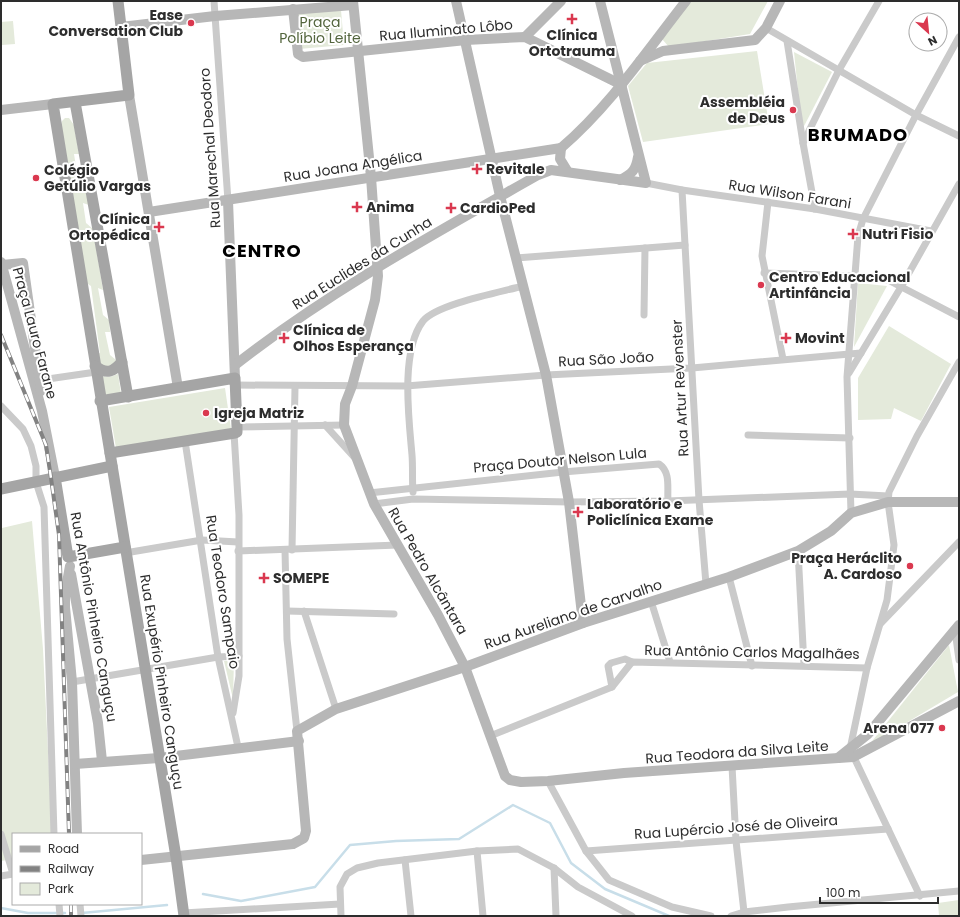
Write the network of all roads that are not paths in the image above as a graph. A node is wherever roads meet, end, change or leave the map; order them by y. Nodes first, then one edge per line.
1 (118, 1) edge
2 (214, 1) edge
3 (456, 1) edge
4 (561, 1) edge
5 (600, 1) edge
6 (686, 1) edge
7 (780, 1) edge
8 (879, 1) edge
9 (353, 3) edge
10 (292, 5) edge
11 (215, 16) junction
12 (121, 27) junction
13 (766, 28) junction
14 (659, 36) junction
15 (525, 37) junction
16 (959, 37) edge
17 (466, 40) junction
18 (787, 41) junction
19 (663, 51) junction
20 (358, 52) junction
21 (640, 60) junction
22 (839, 70) junction
23 (622, 85) junction
24 (129, 95) junction
25 (75, 102) junction
26 (53, 104) junction
27 (606, 105) junction
28 (1, 110) edge
29 (628, 112) junction
30 (916, 114) junction
31 (959, 136) edge
32 (803, 143) junction
33 (561, 148) junction
34 (638, 154) junction
35 (492, 160) junction
36 (568, 172) junction
37 (371, 178) junction
38 (620, 180) junction
39 (646, 183) junction
40 (959, 184) edge
41 (682, 190) junction
42 (500, 196) junction
43 (228, 201) junction
44 (768, 202) junction
45 (815, 209) junction
46 (149, 212) junction
47 (863, 220) junction
48 (931, 231) junction
49 (685, 245) junction
50 (645, 248) junction
51 (516, 258) junction
52 (2, 264) edge
53 (377, 267) junction
54 (764, 273) junction
55 (856, 276) junction
56 (523, 286) junction
57 (901, 287) junction
58 (644, 315) dead end
59 (959, 317) edge
60 (861, 353) junction
61 (850, 354) junction
62 (784, 359) junction
63 (122, 362) junction
64 (959, 362) edge
65 (235, 365) junction
66 (692, 368) junction
67 (95, 369) junction
68 (546, 375) junction
69 (847, 377) junction
70 (41, 380) junction
71 (235, 382) junction
72 (352, 386) junction
73 (406, 386) junction
74 (295, 387) junction
75 (178, 388) junction
76 (128, 396) junction
77 (100, 401) junction
78 (1, 406) edge
79 (42, 411) junction
80 (325, 425) junction
81 (344, 425) junction
82 (295, 426) junction
83 (236, 430) junction
84 (748, 434) dead end
85 (850, 438) junction
86 (185, 441) junction
87 (110, 453) junction
88 (356, 459) junction
89 (112, 466) junction
90 (563, 472) junction
91 (55, 477) junction
92 (36, 482) junction
93 (412, 488) junction
94 (1, 489) edge
95 (369, 493) junction
96 (850, 494) junction
97 (413, 499) junction
98 (888, 499) junction
99 (699, 500) junction
100 (668, 501) junction
101 (569, 502) junction
102 (959, 502) edge
103 (374, 504) junction
104 (851, 512) junction
105 (202, 540) junction
106 (238, 542) junction
107 (959, 542) edge
108 (398, 545) junction
109 (125, 550) junction
110 (289, 550) junction
111 (238, 551) junction
112 (798, 551) junction
113 (69, 562) junction
114 (729, 577) junction
115 (706, 584) junction
116 (651, 601) junction
117 (287, 611) junction
118 (304, 611) junction
119 (394, 614) dead end
120 (583, 623) junction
121 (881, 623) junction
122 (957, 628) edge
123 (239, 656) junction
124 (218, 657) junction
125 (959, 660) edge
126 (632, 662) junction
127 (670, 662) junction
128 (804, 665) junction
129 (465, 666) junction
130 (752, 666) junction
131 (867, 668) junction
132 (144, 669) junction
133 (90, 679) junction
134 (72, 682) junction
135 (612, 687) junction
136 (959, 701) edge
137 (336, 709) junction
138 (233, 717) junction
139 (297, 730) junction
140 (490, 736) junction
141 (299, 741) junction
142 (238, 747) junction
143 (852, 753) junction
144 (159, 758) junction
145 (102, 761) junction
146 (75, 764) junction
147 (732, 766) junction
148 (505, 776) joint
149 (548, 781) junction
150 (888, 830) junction
151 (54, 833) edge
152 (77, 833) edge
153 (1, 834) edge
154 (736, 841) junction
155 (477, 851) junction
156 (586, 851) junction
157 (176, 857) junction
158 (142, 860) edge
159 (405, 860) junction
160 (554, 868) junction
161 (12, 871) edge
162 (12, 874) edge
163 (1, 876) edge
164 (959, 891) edge
165 (920, 896) junction
166 (340, 904) junction
167 (59, 905) edge
168 (80, 905) edge
169 (744, 912) junction
170 (183, 915) edge
171 (700, 915) edge
172 (60, 916) edge
173 (81, 916) edge
174 (341, 916) edge
175 (411, 916) edge
176 (484, 916) edge
177 (556, 916) edge
178 (632, 916) edge
179 (711, 916) edge
180 (731, 916) edge

1 - 12 main road
2 - 11 street, Rua Marechal Deodoro
3 - 17 street
4 - 15 street
5 - 23 street
6 - 14 street
7 - 13 street
8 - 22 street
9 - 10 street
9 - 20 street
10 - 11 street
10 - 20 street
11 - 12 street
11 - 43 street, Rua Marechal Deodoro
12 - 24 main road
13 - 18 street
13 - 19 street
14 - 19 street
14 - 21 street
15 - 17 street, Rua Iluminato Lôbo
15 - 23 street, Rua Iluminato Lôbo
16 - 30 street
17 - 20 street, Rua Iluminato Lôbo
17 - 35 street
18 - 22 street
18 - 32 street
19 - 21 street
20 - 37 street
21 - 23 street
22 - 30 street
22 - 32 street
23 - 27 street
23 - 29 street
24 - 25 main road
24 - 46 street
25 - 26 main road
25 - 63 main road
26 - 28 street
26 - 67 main road, Rua Exupério Pinheiro Canguçu
27 - 29 street
27 - 33 street
29 - 34 street
30 - 31 street
30 - 47 street
32 - 45 street
33 - 35 street, Rua Joana Angélica
33 - 36 street
34 - 38 street
34 - 39 street
35 - 37 street, Rua Joana Angélica
35 - 42 street
36 - 38 street
36 - 42 street, Rua Euclides da Cunha
37 - 43 street, Rua Joana Angélica
37 - 53 street
38 - 39 street
39 - 41 street, Rua Wilson Farani
40 - 48 street
41 - 44 street, Rua Wilson Farani
41 - 49 street, Rua Artur Revenster
42 - 51 street
42 - 53 street, Rua Euclides da Cunha
43 - 46 street, Rua Joana Angélica
43 - 65 street, Rua Marechal Deodoro
44 - 45 street, Rua Wilson Farani
44 - 54 street
45 - 47 street, Rua Wilson Farani
46 - 75 street
47 - 48 street, Rua Wilson Farani
47 - 55 street
48 - 57 street
49 - 50 street
49 - 66 street, Rua Artur Revenster
50 - 51 street
50 - 58 street
51 - 56 street
52 - 70 street, Praça Lauro Farane
52 - 79 street, Praça Lauro Farane
53 - 65 street, Rua Euclides da Cunha
53 - 72 street
54 - 55 street
54 - 62 street
55 - 57 street
55 - 61 street
56 - 68 street
56 - 73 street
57 - 59 street
57 - 60 street
60 - 61 street, Rua São João
60 - 69 street
61 - 62 street, Rua São João
61 - 69 street
62 - 66 street, Rua São João
63 - 67 main road
63 - 76 main road
64 - 98 street
65 - 71 street, Rua Marechal Deodoro
66 - 68 street, Rua São João
66 - 99 street, Rua Artur Revenster
67 - 70 street
67 - 77 main road, Rua Exupério Pinheiro Canguçu
68 - 73 street, Rua São João
68 - 90 street
69 - 85 street
70 - 79 street, Praça Lauro Farane
71 - 74 street, Rua São João
71 - 75 main road
71 - 83 main road
72 - 73 street, Rua São João
72 - 74 street, Rua São João
72 - 81 street
73 - 93 street
74 - 82 street
75 - 76 main road
76 - 77 main road
77 - 87 main road, Rua Exupério Pinheiro Canguçu
78 - 92 street
79 - 91 street, Praça Lauro Farane
80 - 81 street
80 - 82 street
80 - 88 street
81 - 88 street, Rua Pedro Alcântara
82 - 83 street
82 - 110 street
83 - 86 main road
83 - 106 street
84 - 85 street
85 - 96 street
86 - 87 main road
86 - 105 street, Rua Teodoro Sampaio
87 - 89 main road, Rua Exupério Pinheiro Canguçu
88 - 95 street, Rua Pedro Alcântara
89 - 91 main road
89 - 109 main road, Rua Exupério Pinheiro Canguçu
90 - 93 street, Praça Doutor Nelson Lula
90 - 100 street, Praça Doutor Nelson Lula
90 - 101 street
91 - 92 main road
91 - 113 main road, Rua Antônio Pinheiro Canguçu
92 - 94 main road
92 - 151 street
93 - 95 street, Praça Doutor Nelson Lula
93 - 97 street
95 - 103 street, Rua Pedro Alcântara
96 - 98 street
96 - 99 street
96 - 104 street
97 - 101 street
97 - 103 street
98 - 102 street
98 - 104 street
98 - 121 street
99 - 100 street
99 - 115 street, Rua Artur Revenster
100 - 101 street
101 - 120 street
103 - 108 street, Rua Pedro Alcântara
104 - 112 street, Rua Aureliano de Carvalho
105 - 106 street
105 - 109 street
105 - 124 street, Rua Teodoro Sampaio
106 - 111 street
107 - 121 street
108 - 110 street
108 - 129 street, Rua Pedro Alcântara
109 - 113 main road
109 - 132 main road, Rua Exupério Pinheiro Canguçu
110 - 111 street
110 - 117 street
111 - 123 street
112 - 114 street, Rua Aureliano de Carvalho
112 - 128 street
113 - 133 street, Rua Antônio Pinheiro Canguçu
113 - 134 street
114 - 115 street, Rua Aureliano de Carvalho
114 - 130 street
115 - 116 street, Rua Aureliano de Carvalho
116 - 120 street, Rua Aureliano de Carvalho
116 - 127 street
117 - 118 street
117 - 139 street
118 - 119 street
118 - 137 street
120 - 129 street, Rua Aureliano de Carvalho
121 - 131 street
122 - 125 street
122 - 143 street
123 - 124 street
123 - 138 street
124 - 132 street
124 - 138 street, Rua Teodoro Sampaio
126 - 127 street, Rua Antônio Carlos Magalhães
126 - 135 street, Rua Antônio Carlos Magalhães
126 - 135 street
127 - 130 street, Rua Antônio Carlos Magalhães
128 - 130 street, Rua Antônio Carlos Magalhães
128 - 131 street, Rua Antônio Carlos Magalhães
129 - 137 street, Rua Aureliano de Carvalho
129 - 140 street, Rua Pedro Alcântara
131 - 143 street
132 - 133 street
132 - 144 main road, Rua Exupério Pinheiro Canguçu
133 - 134 street
133 - 145 street, Rua Antônio Pinheiro Canguçu
134 - 146 street
135 - 140 street, Rua Antônio Carlos Magalhães
136 - 143 street, Rua Teodora da Silva Leite
137 - 139 street, Rua Aureliano de Carvalho
138 - 142 street, Rua Teodoro Sampaio
139 - 141 street
140 - 148 street, Rua Pedro Alcântara
141 - 142 street
141 - 157 street
142 - 144 street
143 - 147 street, Rua Teodora da Silva Leite
143 - 150 street
144 - 145 street
144 - 157 main road, Rua Exupério Pinheiro Canguçu
145 - 146 street
146 - 152 street
147 - 149 street, Rua Teodora da Silva Leite
147 - 154 street
148 - 149 street, Rua Teodora da Silva Leite
149 - 156 street
150 - 154 street, Rua Lupércio José de Oliveira
150 - 165 street
153 - 161 street
154 - 156 street, Rua Lupércio José de Oliveira
154 - 169 street
155 - 159 street
155 - 160 street
155 - 176 street
156 - 171 street
157 - 158 street
157 - 170 main road, Rua Exupério Pinheiro Canguçu
159 - 166 street
159 - 175 street
160 - 177 street
160 - 178 street
162 - 163 street
164 - 165 street
165 - 169 street
166 - 170 street
166 - 174 street
167 - 172 street
168 - 173 street
169 - 180 street
171 - 179 street

